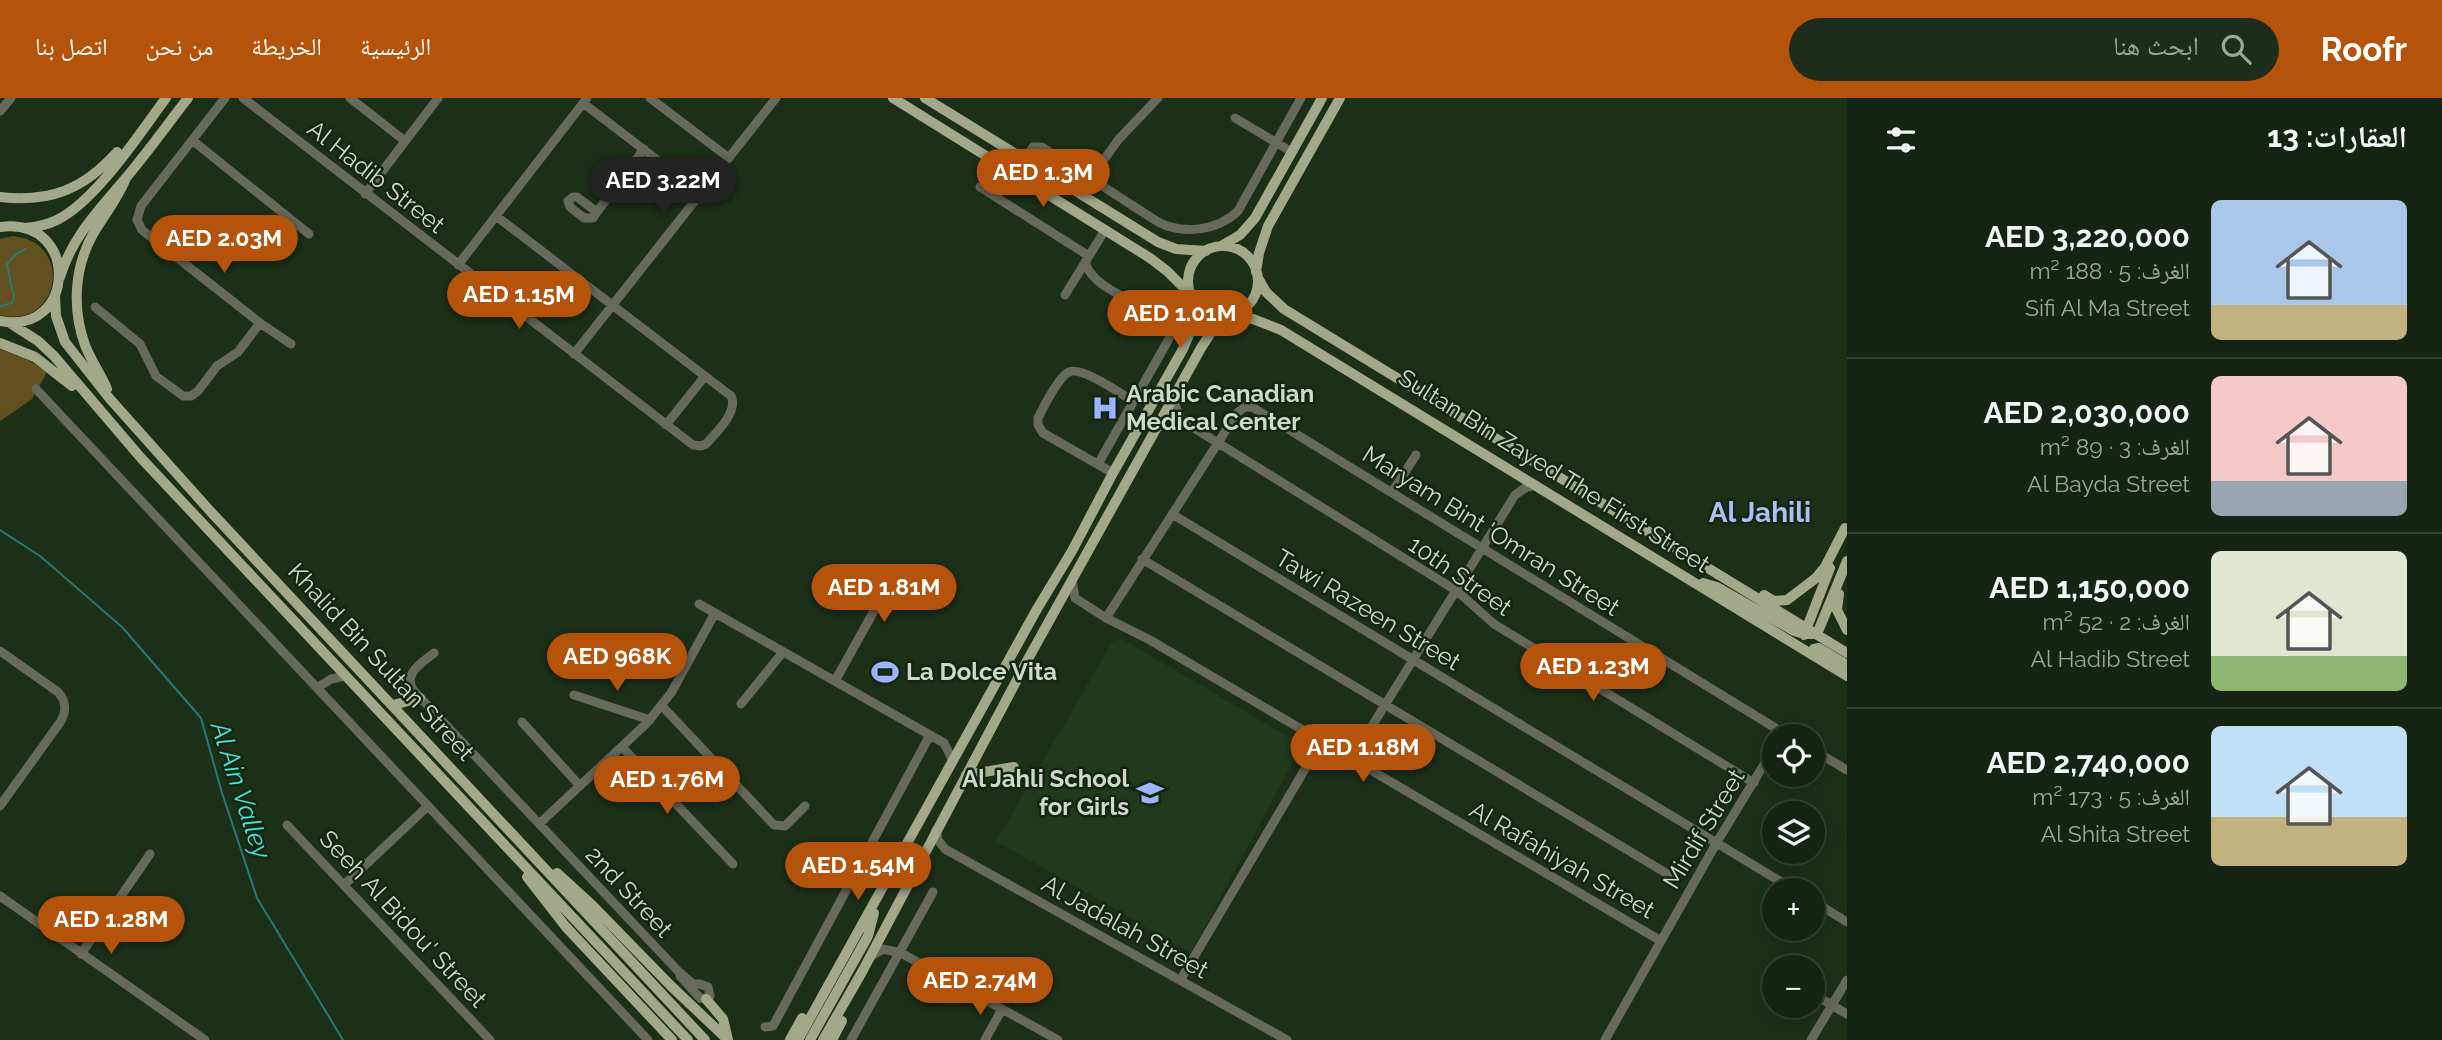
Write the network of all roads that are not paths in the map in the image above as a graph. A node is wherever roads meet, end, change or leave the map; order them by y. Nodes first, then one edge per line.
1 (11, 98) edge
2 (166, 98) edge
3 (188, 98) edge
4 (225, 98) edge
5 (243, 98) edge
6 (350, 98) edge
7 (438, 98) edge
8 (650, 98) edge
9 (776, 98) edge
10 (892, 98) edge
11 (925, 98) edge
12 (1158, 98) edge
13 (1301, 98) edge
14 (1322, 98) edge
15 (1340, 98) edge
16 (585, 101) edge
17 (1, 109) edge
18 (1235, 118) dead end
19 (141, 132) junction
20 (192, 140) junction
21 (405, 141) junction
22 (1276, 143) junction
23 (644, 149) junction
24 (1292, 152) junction
25 (729, 158) junction
26 (1025, 159) junction
27 (126, 178) junction
28 (1091, 178) junction
29 (980, 187) dead end
30 (686, 188) dead end
31 (365, 194) junction
32 (0, 197) edge
33 (597, 212) dead end
34 (496, 216) junction
35 (3, 225) edge
36 (25, 228) junction
37 (1105, 230) junction
38 (309, 234) dead end
39 (1221, 247) junction
40 (1206, 251) junction
41 (1087, 259) junction
42 (458, 265) junction
43 (1257, 275) junction
44 (60, 277) junction
45 (1065, 295) dead end
46 (1190, 295) junction
47 (55, 296) junction
48 (613, 305) junction
49 (95, 307) dead end
50 (1232, 316) junction
51 (5, 322) edge
52 (260, 323) junction
53 (0, 342) edge
54 (291, 344) dead end
55 (574, 354) junction
56 (705, 376) junction
57 (36, 389) dead end
58 (110, 399) junction
59 (1173, 399) junction
60 (1133, 401) junction
61 (95, 405) junction
62 (1181, 420) junction
63 (1158, 424) junction
64 (666, 425) junction
65 (1217, 442) junction
66 (1416, 455) dead end
67 (1097, 464) junction
68 (1514, 471) junction
69 (1113, 473) junction
70 (1536, 485) junction
71 (1392, 492) junction
72 (1516, 495) junction
73 (1172, 514) junction
74 (1846, 526) edge
75 (1481, 548) junction
76 (1142, 559) junction
77 (1847, 561) edge
78 (1847, 574) edge
79 (1072, 580) junction
80 (1692, 581) junction
81 (1732, 583) junction
82 (938, 585) dead end
83 (1457, 591) junction
84 (1080, 602) junction
85 (699, 604) dead end
86 (1059, 604) junction
87 (715, 613) junction
88 (1106, 618) junction
89 (1847, 630) edge
90 (1809, 632) junction
91 (1802, 648) junction
92 (0, 652) edge
93 (783, 652) junction
94 (434, 653) dead end
95 (1847, 653) edge
96 (1814, 656) junction
97 (1413, 660) junction
98 (331, 661) junction
99 (1847, 665) edge
100 (1847, 676) edge
101 (345, 677) junction
102 (835, 681) junction
103 (320, 686) junction
104 (574, 695) dead end
105 (419, 698) junction
106 (741, 704) dead end
107 (394, 705) junction
108 (662, 706) junction
109 (1384, 706) junction
110 (650, 720) junction
111 (522, 722) dead end
112 (1767, 724) edge
113 (930, 735) junction
114 (965, 740) junction
115 (1321, 742) junction
116 (944, 743) junction
117 (622, 747) junction
118 (1825, 757) edge
119 (1351, 760) junction
120 (953, 761) junction
121 (1014, 767) dead end
122 (1762, 769) edge
123 (1847, 770) edge
124 (966, 775) junction
125 (1754, 783) junction
126 (580, 786) junction
127 (0, 806) edge
128 (428, 806) junction
129 (805, 806) dead end
130 (539, 824) junction
131 (287, 825) dead end
132 (936, 830) junction
133 (1717, 842) junction
134 (945, 849) junction
135 (150, 854) dead end
136 (512, 854) junction
137 (924, 854) junction
138 (536, 856) junction
139 (733, 864) dead end
140 (1775, 878) edge
141 (1676, 879) dead end
142 (344, 885) junction
143 (933, 892) dead end
144 (0, 896) edge
145 (879, 897) junction
146 (1825, 908) edge
147 (1847, 922) edge
148 (884, 928) junction
149 (859, 931) junction
150 (1661, 941) junction
151 (899, 952) junction
152 (81, 954) junction
153 (870, 957) junction
154 (862, 972) junction
155 (1181, 979) junction
156 (1847, 980) edge
157 (706, 999) joint
158 (1825, 1002) edge
159 (1832, 1006) junction
160 (1002, 1009) junction
161 (1847, 1014) edge
162 (765, 1027) dead end
163 (640, 1032) junction
164 (1045, 1037) edge
165 (205, 1040) edge
166 (490, 1040) edge
167 (632, 1040) edge
168 (648, 1040) edge
169 (672, 1040) edge
170 (688, 1040) edge
171 (705, 1040) edge
172 (728, 1040) edge
173 (790, 1040) edge
174 (798, 1040) edge
175 (810, 1040) edge
176 (823, 1040) edge
177 (832, 1040) edge
178 (852, 1040) edge
179 (985, 1040) edge
180 (1058, 1040) edge
181 (1287, 1040) edge
182 (1605, 1040) edge
183 (1811, 1040) edge

1 - 17 street
2 - 19 main road
3 - 27 main road
4 - 20 street
5 - 31 street, Al Hadib Street
6 - 21 street
7 - 21 street
8 - 25 street
9 - 25 street
10 - 37 main road
11 - 26 main road
12 - 28 street
13 - 22 street
14 - 24 main road
15 - 43 main road
16 - 23 street
16 - 34 street
18 - 22 street
19 - 32 main road
19 - 36 main road
20 - 38 street
20 - 52 street
21 - 31 street
22 - 24 street
22 - 28 street
23 - 30 street
23 - 33 street
24 - 39 main road
25 - 48 street
26 - 28 street
26 - 40 main road
27 - 44 main road
27 - 58 main road
29 - 41 street
31 - 42 street, Al Hadib Street
34 - 42 street
34 - 48 street, Al Hadib Street
35 - 36 main road
36 - 44 main road
37 - 41 street
37 - 46 main road
39 - 40 main road
39 - 43 main road
40 - 46 main road
41 - 45 street
41 - 60 street
42 - 55 street, Al Hadib Street
43 - 50 main road
43 - 81 main road, Sultan Bin Zayed The First Street
44 - 47 main road
46 - 50 main road
46 - 69 main road
47 - 51 main road
47 - 58 main road, Khalid Bin Sultan Street
48 - 55 street
48 - 56 street, Al Hadib Street
49 - 52 street
50 - 59 main road
50 - 68 main road, Sultan Bin Zayed The First Street
51 - 61 main road, Khalid Bin Sultan Street
52 - 54 street
53 - 61 main road
55 - 64 street, Al Hadib Street
56 - 64 street
56 - 64 street, Al Hadib Street
57 - 103 street
58 - 107 main road, Khalid Bin Sultan Street
59 - 62 street
59 - 63 main road
60 - 67 street
60 - 67 street
61 - 98 main road, Khalid Bin Sultan Street
62 - 63 street
62 - 65 street
63 - 79 main road
65 - 71 street, Maryam Bint 'Omran Street
65 - 73 street, Maryam Bint 'Omran Street
65 - 83 street, 10th Street
66 - 71 street
67 - 69 street
68 - 70 main road, Sultan Bin Zayed The First Street
68 - 72 street
69 - 114 main road
70 - 72 street
70 - 80 main road, Sultan Bin Zayed The First Street
71 - 75 street, Maryam Bint 'Omran Street
72 - 75 street
73 - 76 street, Maryam Bint 'Omran Street
73 - 97 street, Tawi Razeen Street
74 - 81 main road
74 - 90 main road
75 - 83 street
75 - 112 street, Maryam Bint 'Omran Street
76 - 88 street, Maryam Bint 'Omran Street
76 - 109 street
77 - 90 main road
78 - 89 main road
79 - 84 street
79 - 86 main road
80 - 90 main road
80 - 91 main road, Sultan Bin Zayed The First Street
81 - 90 main road, Sultan Bin Zayed The First Street
82 - 102 street
83 - 97 street
83 - 125 street, 10th Street
84 - 86 street
84 - 88 street, Al Rafahiyah Street
85 - 87 street
86 - 124 main road
87 - 93 street
87 - 108 street
88 - 115 street, Al Rafahiyah Street
90 - 91 main road
90 - 95 main road, Sultan Bin Zayed The First Street
91 - 96 main road, Sultan Bin Zayed The First Street
92 - 127 street
93 - 102 street
93 - 106 street
94 - 105 street
96 - 99 main road
96 - 100 main road, Sultan Bin Zayed The First Street
97 - 109 street
97 - 133 street, Tawi Razeen Street
98 - 101 main road, Khalid Bin Sultan Street
98 - 103 street
101 - 103 street
101 - 136 main road, Khalid Bin Sultan Street
102 - 113 street
103 - 128 street
104 - 110 street
105 - 107 main road
105 - 130 street, 2nd Street
107 - 138 main road, Khalid Bin Sultan Street
108 - 110 street
108 - 129 street
109 - 119 street
109 - 141 street
110 - 117 street
111 - 126 street
113 - 116 street
113 - 162 street
114 - 116 street
114 - 120 main road
115 - 119 street, Al Rafahiyah Street
115 - 155 street
116 - 120 street
117 - 126 street
117 - 139 street
118 - 123 street
119 - 150 street, Al Rafahiyah Street
120 - 145 main road
121 - 124 main road
122 - 125 street, Mirdif Street
124 - 132 main road
125 - 133 street, Mirdif Street
126 - 130 street
128 - 142 street
128 - 163 street
130 - 157 street, 2nd Street
131 - 142 street, Seeh Al Bidou' Street
132 - 134 street
132 - 137 main road
133 - 140 street, Tawi Razeen Street
133 - 150 street, Mirdif Street
134 - 137 street
134 - 155 street, Al Jadalah Street
135 - 152 street
136 - 169 main road
136 - 170 main road, Khalid Bin Sultan Street
137 - 148 main road
138 - 171 main road, Khalid Bin Sultan Street
138 - 172 main road
142 - 166 street, Seeh Al Bidou' Street
143 - 151 street
144 - 152 street
145 - 149 main road
145 - 175 main road
146 - 147 street
148 - 151 street
148 - 153 main road
149 - 173 main road
149 - 174 main road
150 - 182 street, Mirdif Street
151 - 153 street
151 - 160 street
151 - 178 street
152 - 165 street
153 - 154 main road
154 - 176 main road
154 - 177 main road
155 - 181 street, Al Jadalah Street
156 - 159 street
157 - 172 main road
158 - 159 street
159 - 161 street
159 - 183 street
160 - 164 street
160 - 179 street
163 - 167 street
163 - 168 street
164 - 180 street

